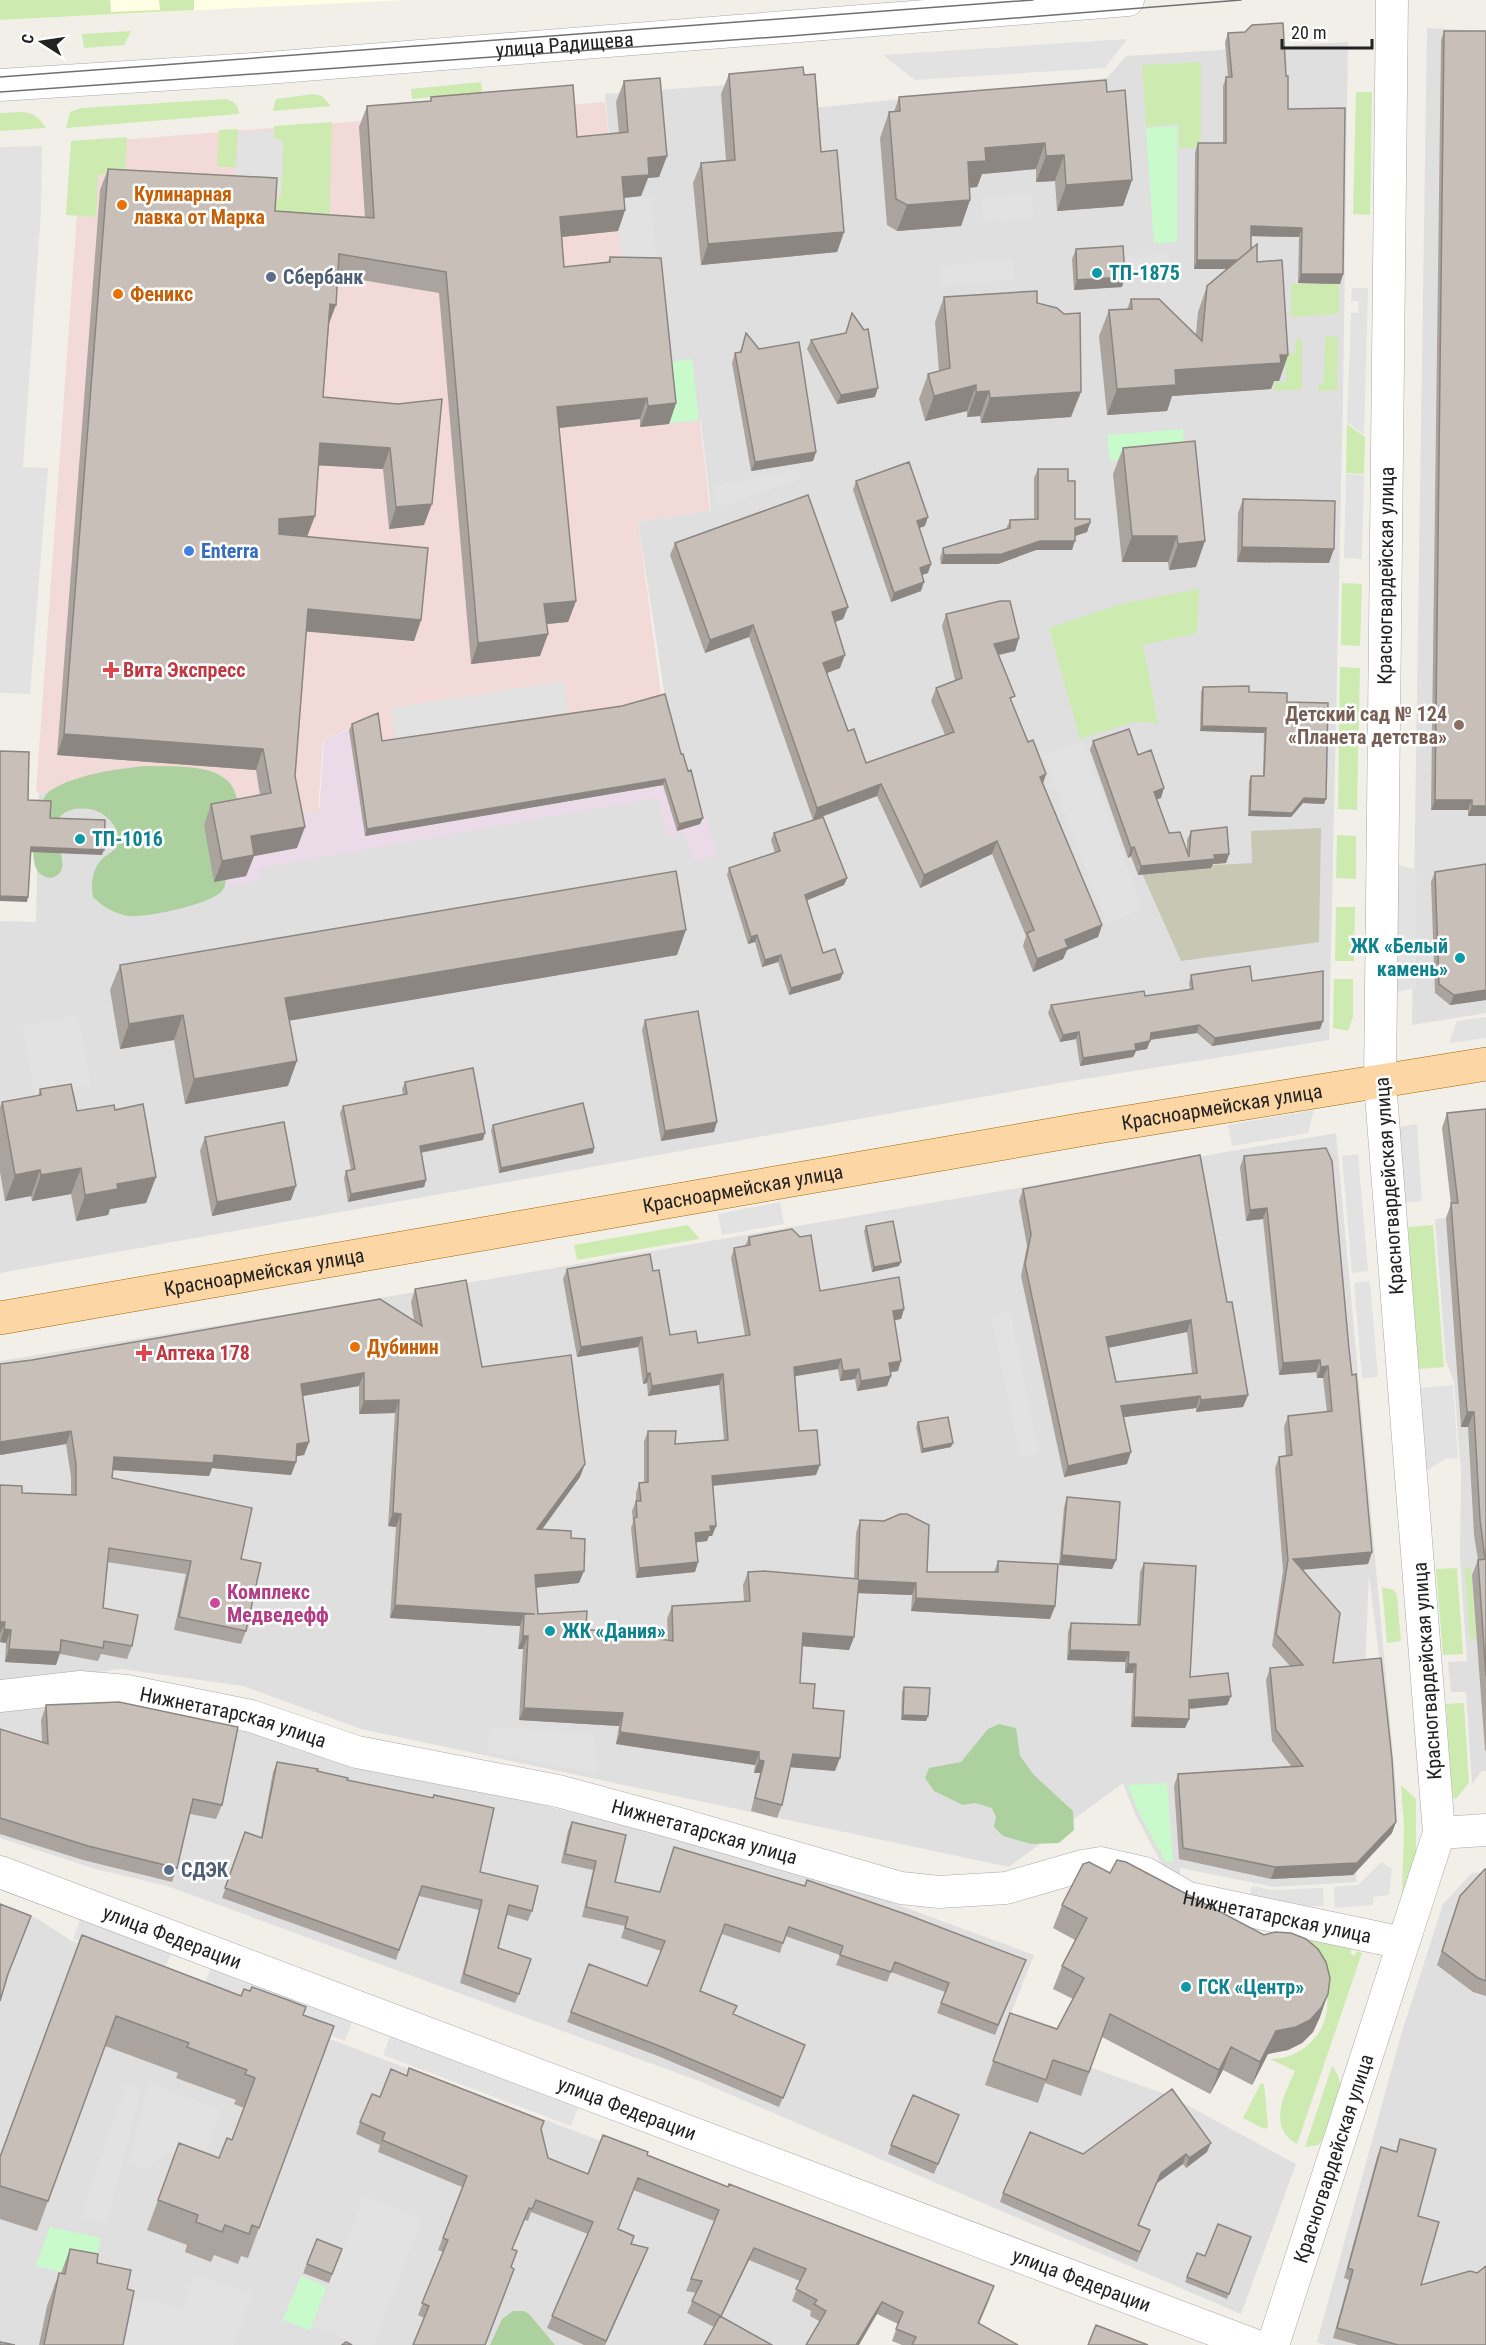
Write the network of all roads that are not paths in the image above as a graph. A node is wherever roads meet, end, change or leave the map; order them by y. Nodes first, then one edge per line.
1 (1128, 0) edge
2 (1392, 0) edge
3 (0, 85) edge
4 (1486, 1064) edge
5 (1380, 1082) junction
6 (0, 1318) edge
7 (0, 1696) edge
8 (1486, 1830) edge
9 (1439, 1833) junction
10 (0, 1872) edge
11 (1404, 1943) junction
12 (1254, 2345) edge
13 (1273, 2345) edge

1 - 3 street, улица Радищева
2 - 5 street, Красногвардейская улица
4 - 5 main road, Красноармейская улица
5 - 6 main road, Красноармейская улица
5 - 9 street, Красногвардейская улица
7 - 11 street, Нижнетатарская улица
8 - 9 street
9 - 11 street, Красногвардейская улица
10 - 12 street, улица Федерации
11 - 13 street, Красногвардейская улица

